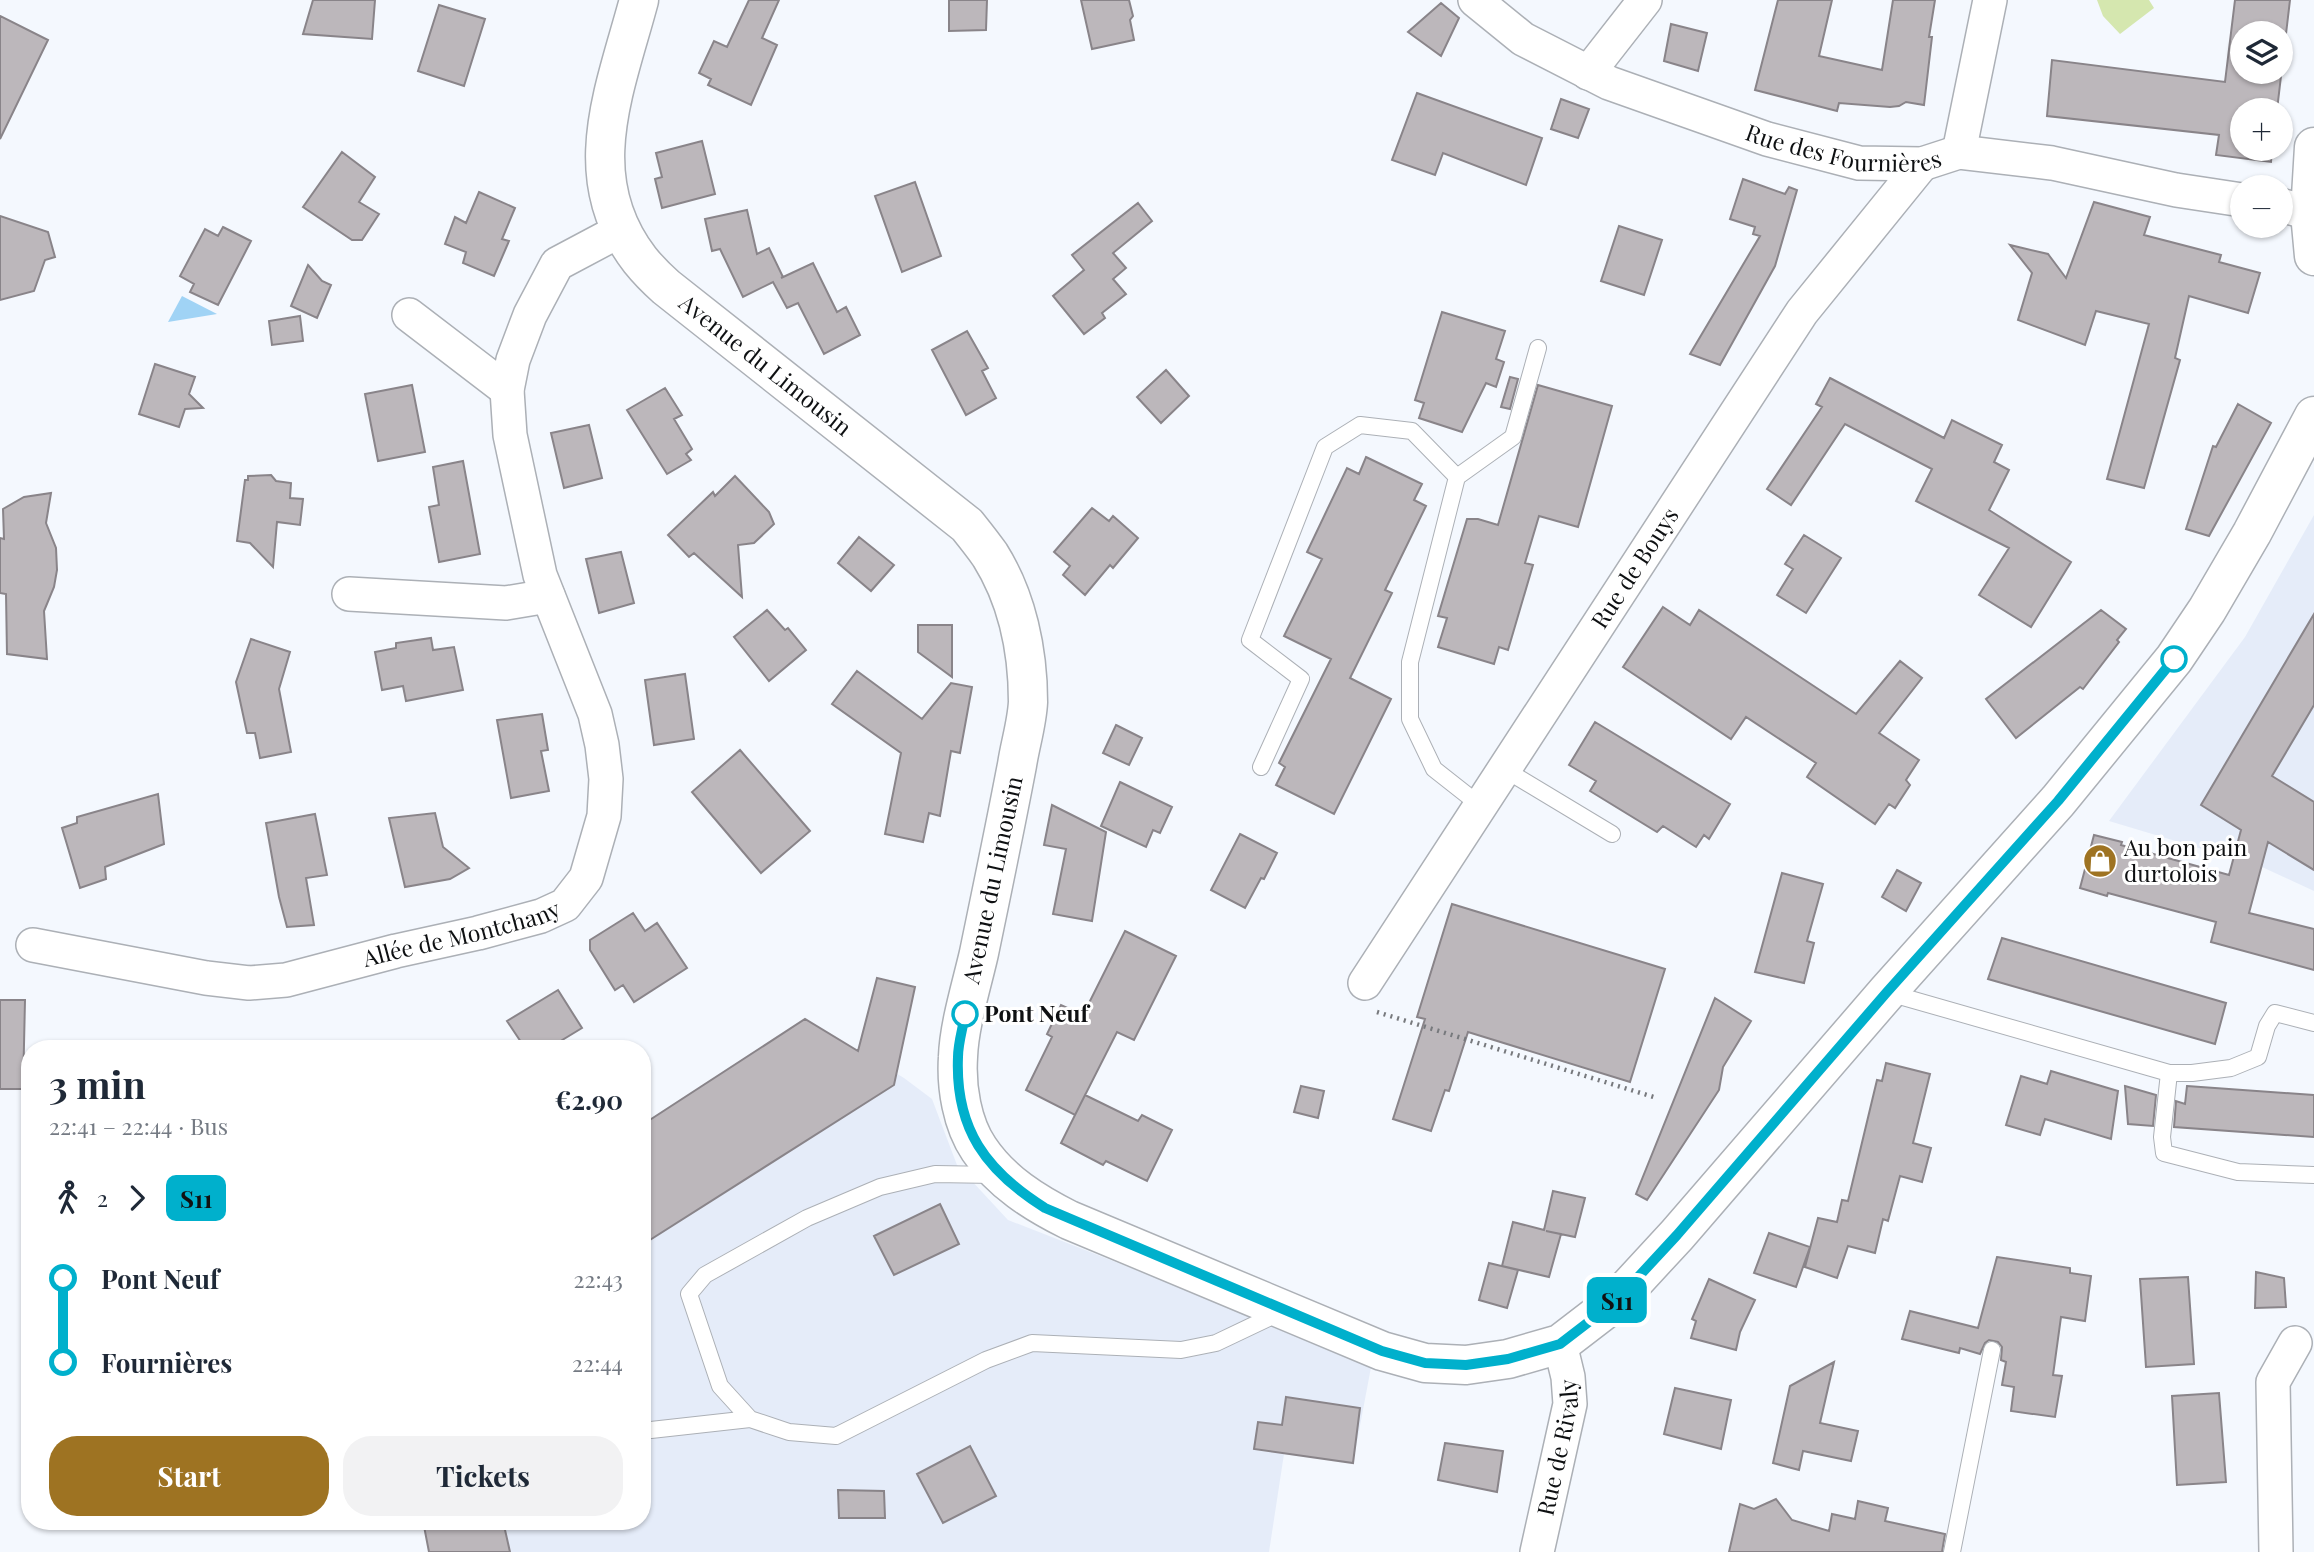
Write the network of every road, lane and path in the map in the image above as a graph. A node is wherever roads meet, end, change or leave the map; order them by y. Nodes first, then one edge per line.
1 (639, 0) edge
2 (1475, 0) edge
3 (1645, 0) edge
4 (1990, 0) edge
5 (1588, 73) junction
6 (2314, 148) edge
7 (1959, 152) junction
8 (1922, 164) junction
9 (2230, 198) edge
10 (2301, 213) edge
11 (621, 230) junction
12 (2314, 256) edge
13 (409, 315) dead end
14 (1538, 348) dead end
15 (507, 390) junction
16 (2314, 416) edge
17 (1457, 477) junction
18 (349, 594) dead end
19 (548, 596) junction
20 (1261, 767) dead end
21 (1504, 769) junction
22 (1481, 806) junction
23 (1612, 834) dead end
24 (33, 944) dead end
25 (1365, 983) joint
26 (1887, 992) junction
27 (2314, 1023) edge
28 (2169, 1073) junction
29 (1657, 1098) dead end
30 (1001, 1175) junction
31 (2314, 1175) edge
32 (1286, 1310) junction
33 (2295, 1343) dead end
34 (1560, 1344) junction
35 (1992, 1350) dead end
36 (750, 1419) junction
37 (651, 1430) edge
38 (1537, 1552) edge
39 (1952, 1552) edge
40 (2276, 1552) edge

1 - 11 main road, Avenue du Limousin
2 - 5 street, Rue des Fournières
3 - 5 street
4 - 7 street
5 - 8 street, Rue des Fournières
6 - 10 main road
7 - 8 street, Rue des Fournières
7 - 9 street, Rue des Fournières
8 - 21 street, Rue de Bouys
10 - 12 main road
11 - 15 street, Allée de Montchany
11 - 30 main road, Avenue du Limousin
13 - 15 street
14 - 17 lane
15 - 19 street, Allée de Montchany
16 - 26 main road, Avenue du Limousin
17 - 20 lane
17 - 22 lane
18 - 19 street
19 - 24 street, Allée de Montchany
21 - 22 street, Rue de Bouys
21 - 23 lane
22 - 25 street, Rue de Bouys
25 - 29 path
26 - 28 lane
26 - 34 main road, Avenue du Limousin
27 - 28 lane
28 - 31 lane
30 - 32 main road, Avenue du Limousin
30 - 36 lane
32 - 34 main road, Avenue du Limousin
32 - 36 lane
33 - 40 street
34 - 38 street, Rue de Rivaly
35 - 39 lane
36 - 37 lane

